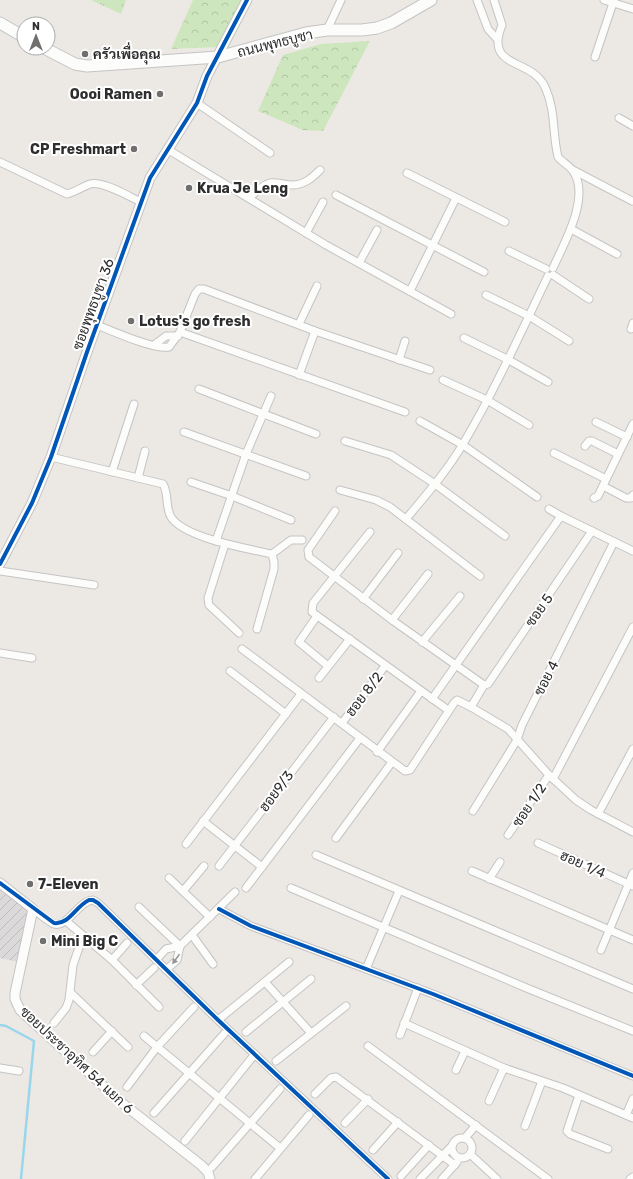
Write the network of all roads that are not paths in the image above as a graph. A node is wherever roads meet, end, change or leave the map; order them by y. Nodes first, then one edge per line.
1 (247, 0) edge
2 (341, 0) edge
3 (477, 0) edge
4 (494, 0) edge
5 (604, 0) edge
6 (426, 1) edge
7 (614, 1) edge
8 (633, 9) edge
9 (0, 23) edge
10 (327, 30) junction
11 (16, 32) edge
12 (497, 39) junction
13 (56, 54) edge
14 (218, 57) junction
15 (595, 57) dead end
16 (197, 103) junction
17 (619, 118) dead end
18 (633, 126) edge
19 (167, 149) junction
20 (270, 153) dead end
21 (0, 162) edge
22 (320, 170) dead end
23 (572, 170) junction
24 (407, 173) dead end
25 (336, 195) dead end
26 (250, 198) junction
27 (456, 198) junction
28 (632, 201) dead end
29 (141, 202) junction
30 (323, 202) dead end
31 (505, 222) dead end
32 (571, 229) junction
33 (377, 230) dead end
34 (306, 233) junction
35 (434, 244) junction
36 (509, 251) dead end
37 (617, 254) dead end
38 (359, 263) junction
39 (484, 272) dead end
40 (550, 272) junction
41 (317, 286) dead end
42 (410, 292) junction
43 (486, 295) dead end
44 (589, 299) dead end
45 (451, 314) dead end
46 (529, 316) junction
47 (299, 324) junction
48 (97, 325) junction
49 (315, 331) junction
50 (179, 334) junction
51 (464, 338) dead end
52 (405, 341) dead end
53 (569, 341) dead end
54 (154, 345) junction
55 (507, 359) junction
56 (400, 360) junction
57 (430, 370) dead end
58 (300, 376) junction
59 (443, 380) dead end
60 (548, 382) dead end
61 (199, 389) dead end
62 (271, 396) dead end
63 (487, 400) junction
64 (134, 404) dead end
65 (405, 412) dead end
66 (263, 414) junction
67 (420, 421) dead end
68 (596, 422) dead end
69 (633, 424) edge
70 (529, 425) dead end
71 (184, 432) dead end
72 (316, 434) dead end
73 (626, 437) junction
74 (345, 441) dead end
75 (463, 445) junction
76 (585, 446) dead end
77 (145, 451) dead end
78 (554, 453) dead end
79 (246, 454) junction
80 (618, 454) junction
81 (51, 457) junction
82 (112, 472) junction
83 (306, 476) dead end
84 (138, 478) junction
85 (190, 482) dead end
86 (605, 482) junction
87 (435, 484) junction
88 (340, 490) dead end
89 (633, 495) edge
90 (232, 496) junction
91 (537, 498) dead end
92 (594, 498) dead end
93 (549, 510) dead end
94 (335, 511) dead end
95 (561, 516) junction
96 (406, 519) junction
97 (291, 520) dead end
98 (592, 531) junction
99 (370, 532) dead end
100 (505, 536) dead end
101 (302, 540) dead end
102 (216, 542) junction
103 (614, 542) junction
104 (225, 544) junction
105 (633, 551) edge
106 (398, 553) dead end
107 (272, 554) junction
108 (0, 564) edge
109 (0, 571) edge
110 (428, 574) dead end
111 (480, 576) dead end
112 (333, 577) junction
113 (94, 585) dead end
114 (460, 596) dead end
115 (363, 599) junction
116 (317, 616) junction
117 (392, 620) junction
118 (633, 627) edge
119 (258, 630) dead end
120 (239, 632) dead end
121 (350, 639) junction
122 (422, 642) junction
123 (242, 650) dead end
124 (0, 653) edge
125 (32, 658) dead end
126 (328, 666) junction
127 (385, 666) junction
128 (455, 666) junction
129 (230, 671) dead end
130 (319, 678) dead end
131 (484, 685) junction
132 (421, 691) junction
133 (301, 694) junction
134 (432, 699) junction
135 (471, 707) junction
136 (448, 710) junction
137 (286, 714) junction
138 (334, 717) junction
139 (342, 723) junction
140 (360, 738) junction
141 (517, 740) junction
142 (633, 749) edge
143 (377, 752) junction
144 (392, 762) junction
145 (551, 777) junction
146 (473, 811) dead end
147 (598, 814) junction
148 (203, 822) junction
149 (633, 832) edge
150 (508, 836) dead end
151 (336, 838) dead end
152 (538, 843) dead end
153 (186, 844) dead end
154 (234, 846) junction
155 (316, 855) dead end
156 (500, 862) dead end
157 (204, 866) dead end
158 (219, 866) dead end
159 (262, 867) junction
160 (472, 871) dead end
161 (633, 873) edge
162 (169, 878) dead end
163 (490, 879) junction
164 (0, 882) edge
165 (631, 885) edge
166 (246, 888) dead end
167 (291, 888) dead end
168 (183, 891) junction
169 (399, 891) junction
170 (235, 892) dead end
171 (138, 907) dead end
172 (219, 908) junction
173 (33, 909) junction
174 (210, 917) junction
175 (66, 920) junction
176 (383, 928) junction
177 (609, 929) junction
178 (192, 935) junction
179 (83, 936) junction
180 (633, 940) edge
181 (127, 943) dead end
182 (180, 946) junction
183 (601, 950) dead end
184 (112, 960) junction
185 (156, 960) junction
186 (289, 962) dead end
187 (213, 964) dead end
188 (154, 968) dead end
189 (366, 969) junction
190 (166, 970) junction
191 (311, 979) dead end
192 (265, 982) junction
193 (136, 985) junction
194 (418, 988) junction
195 (633, 988) edge
196 (71, 993) junction
197 (283, 1001) junction
198 (346, 1006) dead end
199 (159, 1007) dead end
200 (194, 1007) dead end
201 (218, 1020) junction
202 (54, 1023) dead end
203 (404, 1023) junction
204 (112, 1031) junction
205 (633, 1031) edge
206 (246, 1032) dead end
207 (311, 1033) junction
208 (224, 1034) dead end
209 (400, 1035) dead end
210 (144, 1036) dead end
211 (368, 1046) dead end
212 (128, 1047) dead end
213 (157, 1047) junction
214 (465, 1051) junction
215 (92, 1052) dead end
216 (255, 1054) junction
217 (276, 1061) dead end
218 (0, 1068) edge
219 (504, 1068) junction
220 (456, 1070) dead end
221 (19, 1071) dead end
222 (189, 1072) junction
223 (633, 1076) edge
224 (542, 1081) junction
225 (127, 1087) dead end
226 (280, 1089) dead end
227 (315, 1094) dead end
228 (579, 1095) junction
229 (219, 1098) junction
230 (368, 1099) junction
231 (633, 1099) edge
232 (489, 1101) dead end
233 (154, 1113) dead end
234 (309, 1115) dead end
235 (630, 1116) edge
236 (398, 1122) junction
237 (250, 1123) junction
238 (345, 1123) dead end
239 (476, 1125) junction
240 (525, 1126) dead end
241 (465, 1138) junction
242 (185, 1141) dead end
243 (429, 1145) junction
244 (452, 1146) junction
245 (280, 1148) junction
246 (608, 1149) dead end
247 (373, 1150) dead end
248 (470, 1154) junction
249 (443, 1156) junction
250 (461, 1158) junction
251 (455, 1165) junction
252 (212, 1167) dead end
253 (401, 1176) dead end
254 (633, 1177) edge
255 (210, 1179) edge
256 (255, 1179) edge
257 (388, 1179) edge
258 (420, 1179) edge
259 (442, 1179) edge
260 (497, 1179) edge
261 (548, 1179) edge
262 (630, 1179) edge

1 - 14 street, ซอยพุทธบูชา 36
2 - 10 street
3 - 12 street
4 - 12 street
5 - 7 street
6 - 10 main road, ถนนพุทธบูชา
7 - 8 street
7 - 15 street
9 - 11 main road
10 - 14 main road, ถนนพุทธบูชา
12 - 23 street
13 - 14 main road, ถนนพุทธบูชา
14 - 16 street, ซอยพุทธบูชา 36
16 - 19 street, ซอยพุทธบูชา 36
16 - 20 street
17 - 18 street
19 - 26 street
19 - 29 street, ซอยพุทธบูชา 36
21 - 29 street
22 - 26 street
23 - 28 street
23 - 32 street
24 - 27 street
25 - 35 street
26 - 34 street
27 - 31 street
27 - 35 street
29 - 48 street, ซอยพุทธบูชา 36
30 - 34 street
32 - 37 street
32 - 40 street
33 - 38 street
34 - 38 street
35 - 39 street
35 - 42 street
36 - 40 street
38 - 42 street
40 - 44 street
40 - 46 street
41 - 47 street
42 - 45 street
43 - 46 street
46 - 53 street
46 - 55 street
47 - 49 street
47 - 50 street
48 - 54 street
48 - 81 street, ซอยพุทธบูชา 36
49 - 56 street
49 - 58 street
50 - 54 street
50 - 54 street
50 - 58 street
51 - 55 street
52 - 56 street
55 - 60 street
55 - 63 street
56 - 57 street
58 - 65 street
59 - 63 street
61 - 66 street
62 - 66 street
63 - 70 street
63 - 75 street
64 - 82 street
66 - 72 street
66 - 79 street
67 - 75 street
68 - 73 street
69 - 73 street
71 - 79 street
73 - 80 street
74 - 87 street
75 - 87 street
75 - 91 street
76 - 80 street
77 - 84 street
78 - 86 street
79 - 83 street
79 - 90 street
80 - 86 street
81 - 82 street
81 - 108 street, ซอยพุทธบูชา 36
82 - 84 street
84 - 102 street
85 - 90 street
86 - 89 street
86 - 92 street
87 - 96 street
87 - 100 street
88 - 96 street
90 - 97 street
90 - 102 street
93 - 95 street
94 - 112 street
95 - 98 street
95 - 128 street
96 - 111 street
98 - 103 street
98 - 131 street, ซอย 5
99 - 112 street
101 - 107 street
102 - 104 street
103 - 105 street
103 - 141 street, ซอย 4
104 - 107 street
104 - 120 street
106 - 115 street
107 - 119 street
109 - 113 street
110 - 117 street
112 - 115 street
112 - 116 street
114 - 122 street
115 - 117 street
116 - 121 street
116 - 126 street
117 - 122 street
118 - 145 street, ซอย 1/2
121 - 126 street
121 - 127 street
122 - 128 street
123 - 133 street
124 - 125 street
126 - 130 street
127 - 132 street
127 - 139 street, ฮอย 8/2
128 - 131 street
128 - 134 street
129 - 137 street
131 - 135 street, ซอย 5
132 - 134 street
132 - 143 street
133 - 137 street
133 - 138 street
134 - 136 street
135 - 136 street
135 - 141 street
136 - 144 street
137 - 148 street
138 - 139 street
138 - 154 street, ฮอย9/3
139 - 140 street
140 - 143 street
140 - 159 street
141 - 145 street
141 - 146 street, ซอย 4
142 - 147 street
143 - 144 street
144 - 151 street
145 - 147 street
145 - 150 street, ซอย 1/2
147 - 149 street
148 - 153 street
148 - 154 street
152 - 165 street, ฮอย 1/4
154 - 158 street, ฮอย9/3
154 - 159 street
155 - 169 street
156 - 163 street
157 - 168 street
159 - 166 street
160 - 163 street
161 - 165 street
162 - 168 street
163 - 177 street
164 - 173 street
165 - 177 street
167 - 176 street
168 - 174 street
169 - 176 street
169 - 195 street
170 - 172 street
171 - 182 street
172 - 174 street
172 - 189 street
173 - 175 street
173 - 255 street, ซอยประชาอุทิศ 54 แยก 6
174 - 178 street
175 - 179 street
175 - 185 street
176 - 189 street
176 - 205 street
177 - 180 street
177 - 183 street
178 - 182 street
178 - 187 street
179 - 184 street
179 - 196 street
181 - 184 street
182 - 185 street
182 -> 190 street
184 - 193 street
185 - 190 street
186 - 192 street
188 - 193 street
189 - 194 street
190 - 201 street
191 - 197 street
192 - 197 street
192 - 201 street
193 - 199 street
194 - 203 street
194 - 223 street
196 - 202 street
196 - 204 street
197 - 206 street
197 - 207 street
198 - 207 street
200 - 213 street
201 - 216 street
203 - 209 street
203 - 214 street
204 - 212 street
204 - 215 street
207 - 217 street
208 - 222 street
210 - 213 street
211 - 239 street
213 - 222 street
213 - 225 street
214 - 219 street
214 - 220 street
216 - 229 street
216 - 257 street
218 - 221 street
219 - 224 street
219 - 232 street
222 - 229 street
222 - 233 street
224 - 228 street
224 - 240 street
226 - 237 street
227 - 230 street
228 - 235 street
228 - 246 street
229 - 237 street
229 - 242 street
230 - 236 street
230 - 238 street
231 - 235 street
234 - 245 street
236 - 243 street
236 - 247 street
237 - 245 street
237 - 252 street
239 - 241 street
239 - 261 street
241 - 244 street
241 - 248 street
243 - 249 street
243 - 253 street
244 - 249 street
244 - 250 street
245 - 256 street
248 - 250 street
248 - 260 street
249 - 251 street
249 - 258 street
250 - 251 street
251 - 259 street
254 - 262 street

